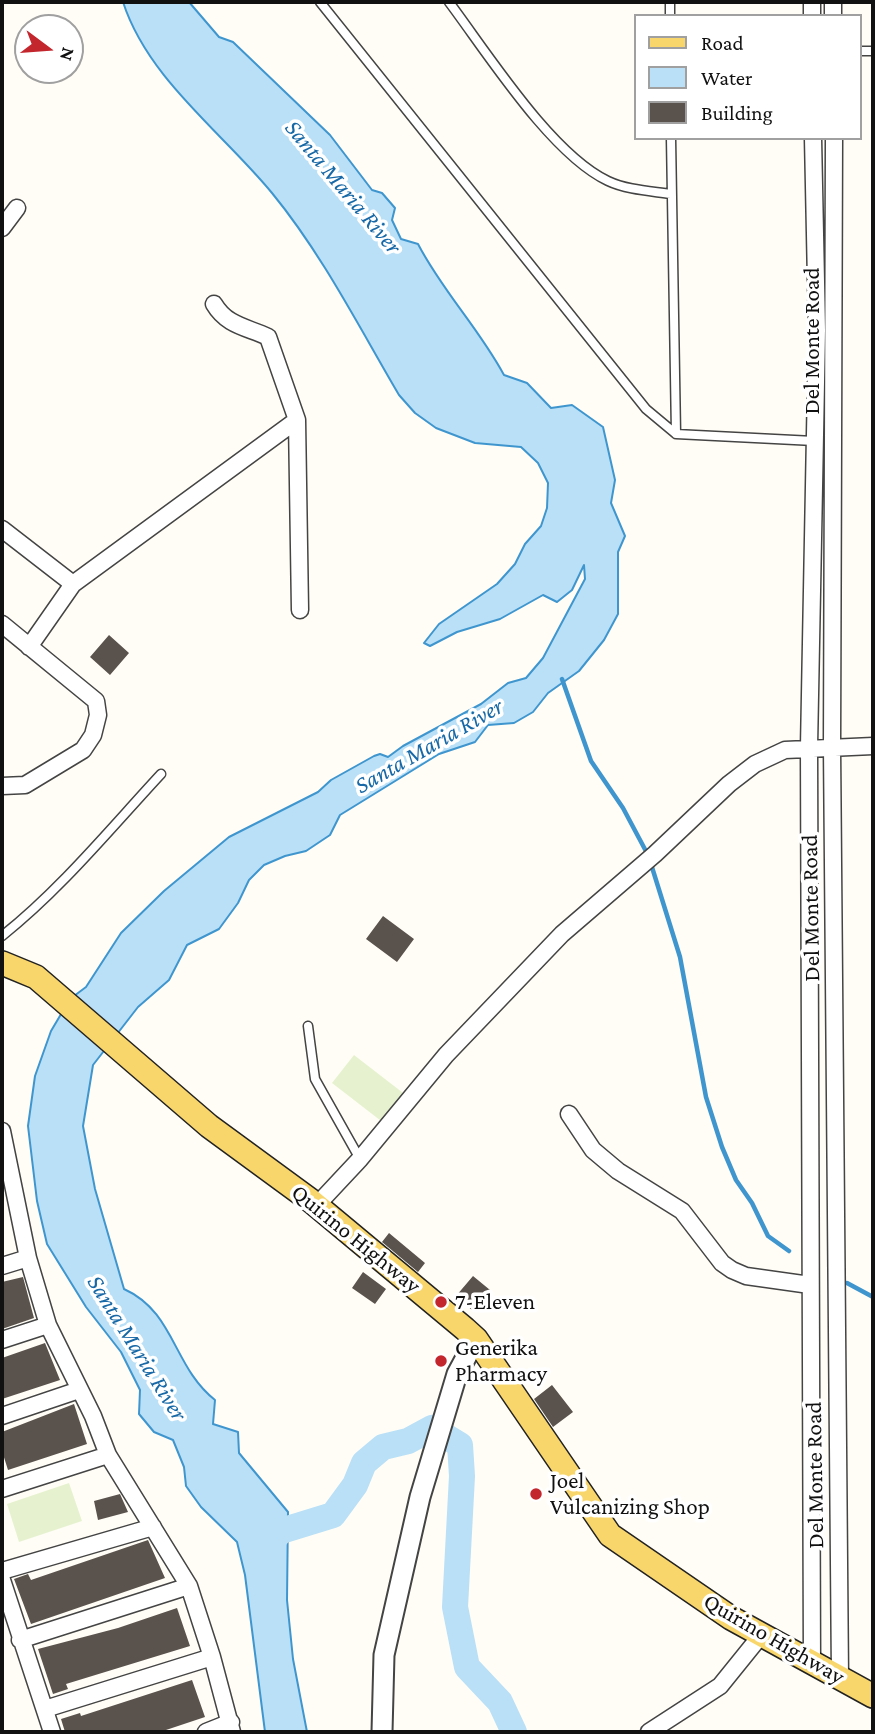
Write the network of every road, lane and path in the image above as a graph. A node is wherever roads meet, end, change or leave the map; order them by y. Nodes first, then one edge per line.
1 (320, 2) edge
2 (449, 2) edge
3 (671, 140) edge
4 (813, 140) edge
5 (834, 140) edge
6 (671, 194) junction
7 (17, 208) dead end
8 (2, 228) edge
9 (214, 304) dead end
10 (297, 420) junction
11 (676, 435) junction
12 (814, 441) junction
13 (835, 442) junction
14 (2, 529) edge
15 (73, 584) junction
16 (300, 610) dead end
17 (2, 624) edge
18 (29, 647) junction
19 (873, 746) edge
20 (809, 747) junction
21 (832, 747) junction
22 (160, 774) dead end
23 (2, 786) edge
24 (2, 936) edge
25 (4, 959) edge
26 (308, 1026) dead end
27 (569, 1114) dead end
28 (2, 1131) edge
29 (360, 1158) junction
30 (8, 1191) edge
31 (317, 1206) junction
32 (28, 1258) junction
33 (2, 1266) edge
34 (810, 1285) junction
35 (48, 1325) junction
36 (476, 1339) junction
37 (2, 1340) edge
38 (837, 1377) junction
39 (810, 1378) junction
40 (79, 1390) junction
41 (2, 1416) edge
42 (108, 1455) junction
43 (2, 1489) edge
44 (153, 1527) junction
45 (2, 1571) edge
46 (2, 1580) edge
47 (189, 1586) junction
48 (762, 1634) junction
49 (20, 1640) junction
50 (212, 1657) junction
51 (812, 1663) junction
52 (840, 1677) junction
53 (873, 1696) edge
54 (45, 1709) junction
55 (231, 1727) edge
56 (52, 1732) edge
57 (206, 1732) edge
58 (382, 1732) edge
59 (649, 1732) edge

1 - 11 lane
2 - 6 lane
3 - 6 lane
4 - 12 street, Del Monte Road
5 - 13 street, Del Monte Road
6 - 11 lane
7 - 8 street
9 - 10 street
10 - 15 street
10 - 16 street
11 - 12 lane
12 - 13 street
12 - 20 street, Del Monte Road
13 - 21 street, Del Monte Road
14 - 15 street
15 - 18 street
17 - 18 street
18 - 23 street
19 - 21 street
20 - 21 street
20 - 29 street
20 - 34 street, Del Monte Road
21 - 38 street, Del Monte Road
22 - 24 lane
25 - 31 main road, Quirino Highway
26 - 29 lane
27 - 34 street
28 - 30 street
29 - 31 street
30 - 32 street
31 - 36 main road, Quirino Highway
32 - 33 street
32 - 35 street
34 - 39 street, Del Monte Road
35 - 37 street
35 - 40 street
36 - 48 main road, Quirino Highway
36 - 58 street
38 - 39 street
38 - 52 street, Del Monte Road
39 - 51 street, Del Monte Road
40 - 41 street
40 - 42 street
42 - 43 street
42 - 44 street
44 - 45 street
44 - 47 street
46 - 49 street
47 - 49 street
47 - 50 street
48 - 51 main road, Quirino Highway
48 - 59 street
49 - 54 street
50 - 54 street
50 - 55 street
51 - 52 main road, Quirino Highway
52 - 53 main road, Quirino Highway
54 - 56 street
55 - 57 street

